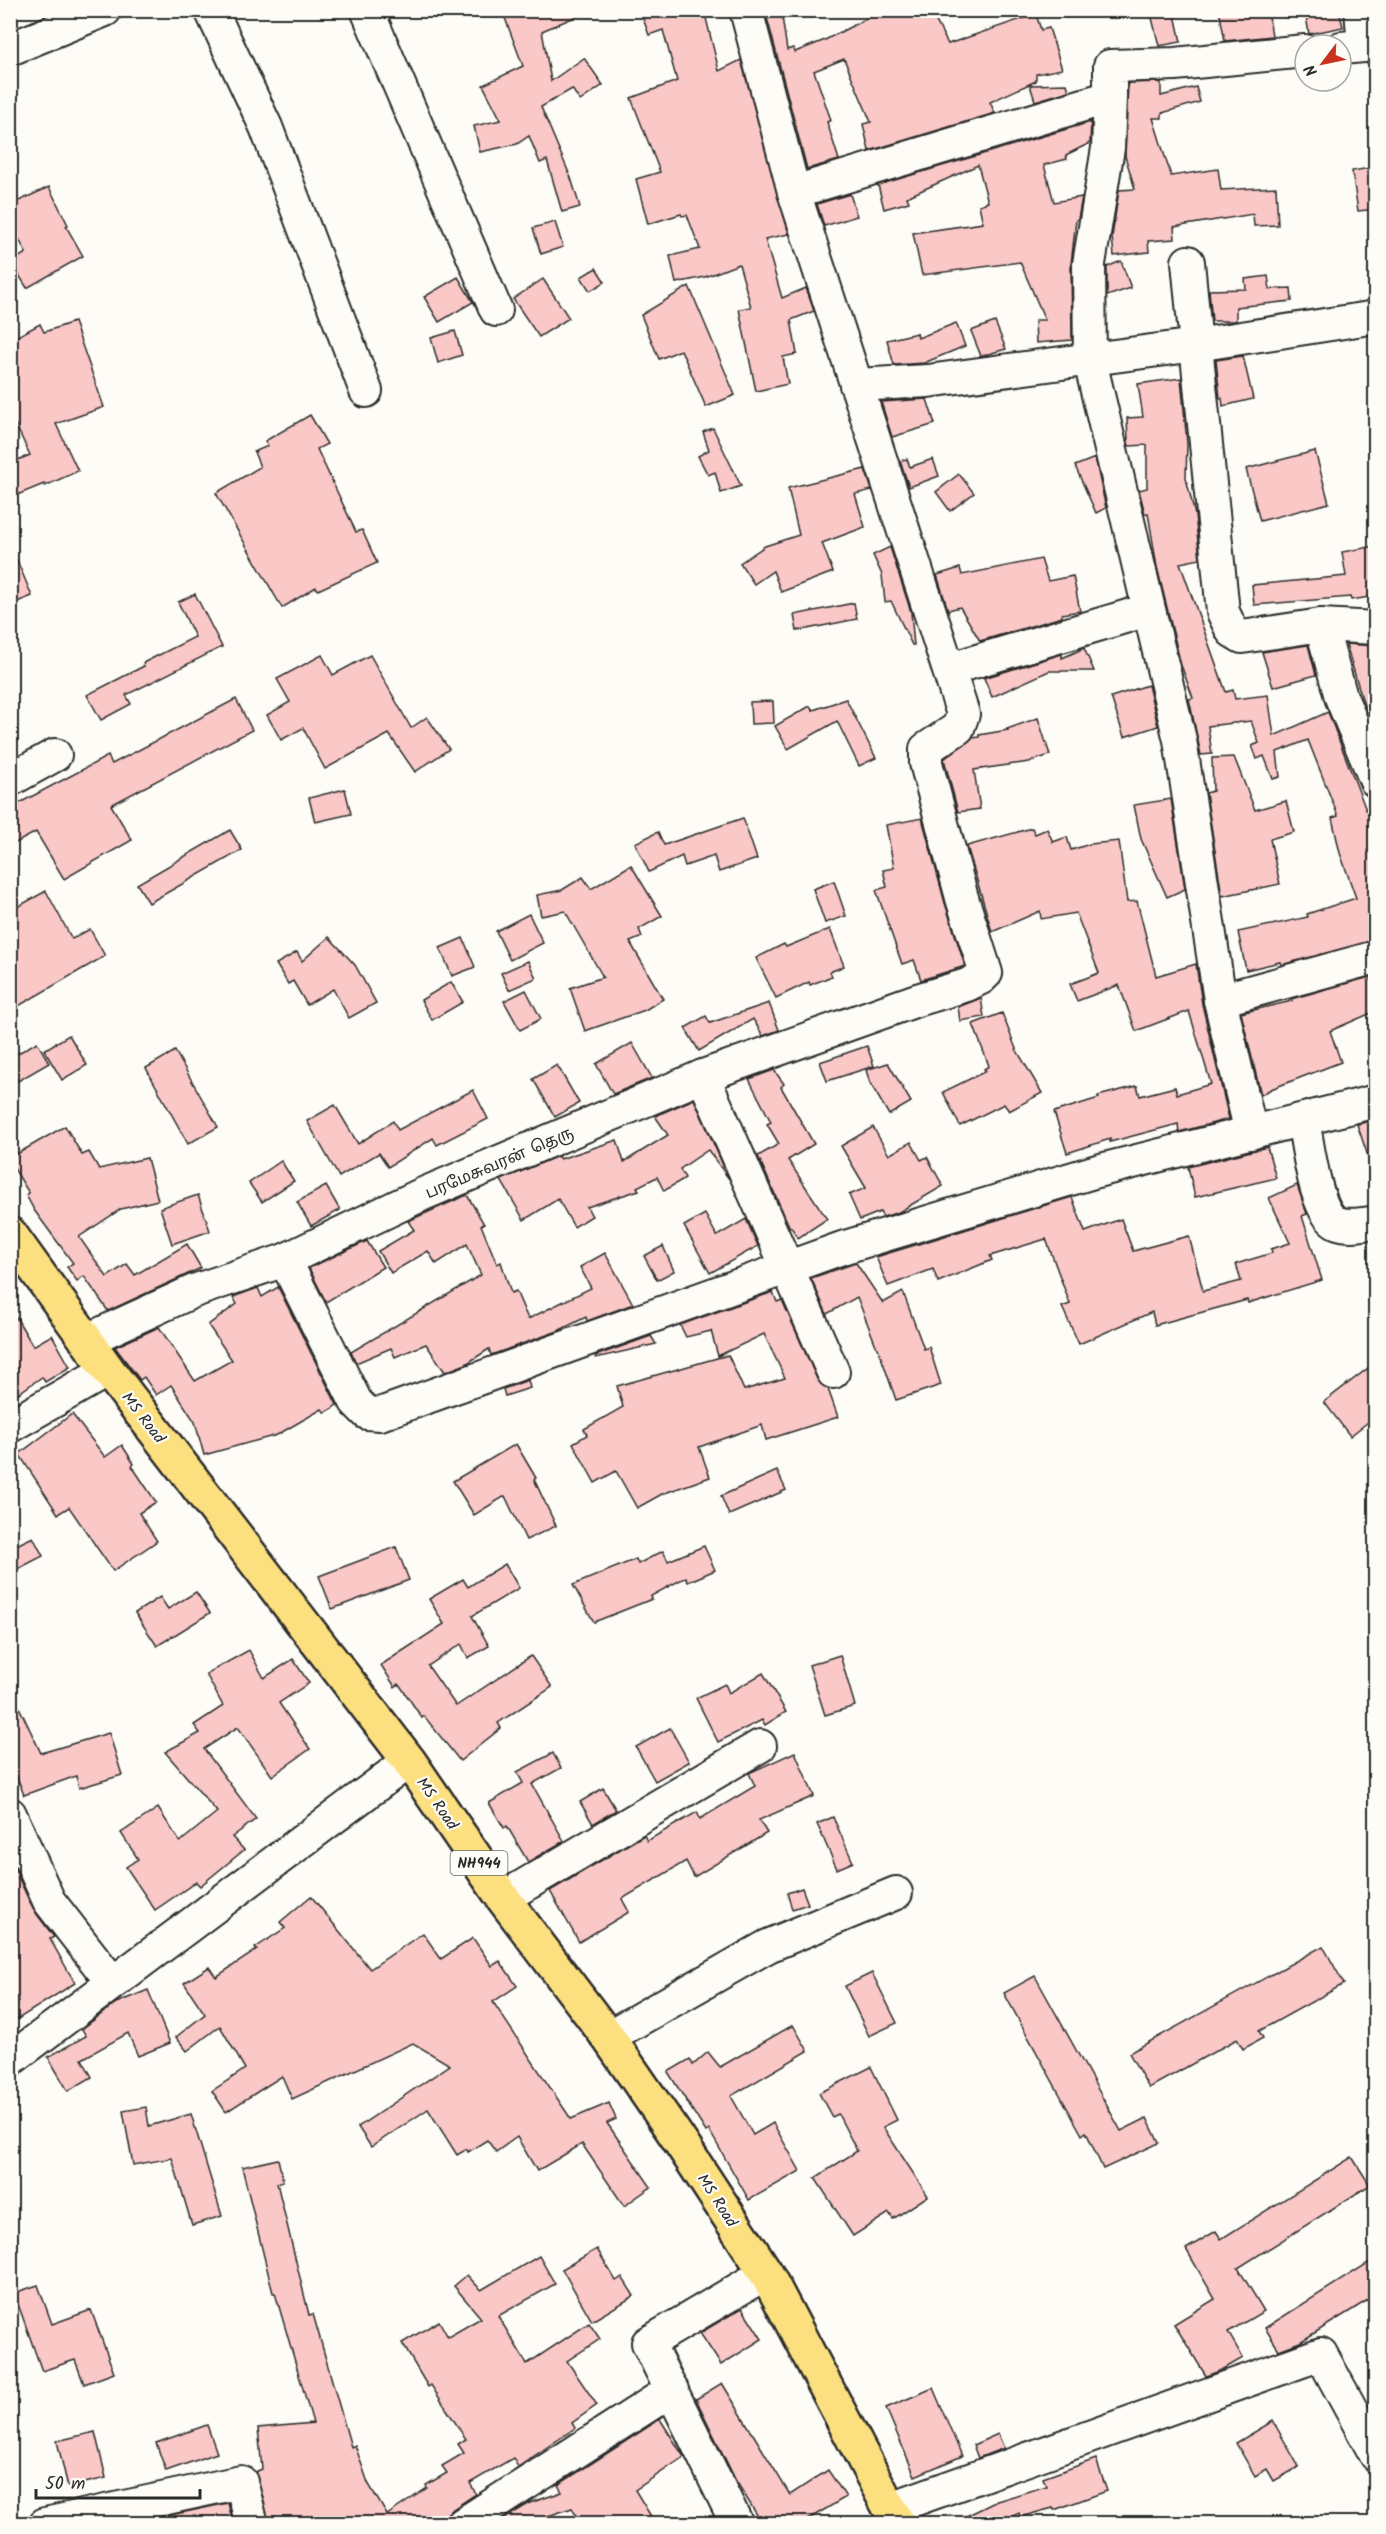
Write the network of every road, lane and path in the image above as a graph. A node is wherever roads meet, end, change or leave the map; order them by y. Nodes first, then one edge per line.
1 (105, 10) edge
2 (211, 10) edge
3 (367, 10) edge
4 (746, 10) edge
5 (1361, 10) edge
6 (1360, 46) edge
7 (10, 49) edge
8 (1293, 52) edge
9 (1110, 98) junction
10 (794, 192) junction
11 (1188, 262) dead end
12 (496, 310) dead end
13 (1376, 317) edge
14 (1196, 345) junction
15 (1090, 360) junction
16 (856, 385) junction
17 (366, 391) dead end
18 (1148, 610) junction
19 (1321, 625) junction
20 (1376, 628) edge
21 (950, 669) junction
22 (55, 755) dead end
23 (10, 780) edge
24 (1376, 781) edge
25 (1376, 957) edge
26 (1220, 1000) junction
27 (703, 1076) junction
28 (1376, 1101) edge
29 (1303, 1120) junction
30 (1251, 1133) junction
31 (1376, 1222) edge
32 (10, 1234) edge
33 (285, 1260) junction
34 (789, 1267) junction
35 (87, 1340) junction
36 (108, 1370) junction
37 (833, 1372) dead end
38 (10, 1426) edge
39 (760, 1746) dead end
40 (409, 1761) junction
41 (10, 1814) edge
42 (896, 1893) dead end
43 (503, 1898) junction
44 (112, 1982) junction
45 (608, 2037) junction
46 (10, 2060) edge
47 (766, 2273) junction
48 (672, 2390) junction
49 (1376, 2455) edge
50 (895, 2516) edge
51 (45, 2523) edge
52 (252, 2523) edge
53 (463, 2523) edge
54 (737, 2523) edge

1 - 7 street
2 - 17 street
3 - 12 street
4 - 10 street
5 - 6 street
8 - 9 street
9 - 10 street
9 - 15 street
10 - 16 street
11 - 14 street
13 - 14 street
14 - 15 street
14 - 19 street
15 - 16 street
15 - 18 street
16 - 21 street
18 - 21 street
18 - 26 street
19 - 20 street
19 - 24 street
21 - 27 street, பரமேசுவரன் தெரு
22 - 23 street
25 - 26 street
26 - 30 street
27 - 33 street, பரமேசுவரன் தெரு
27 - 34 street
28 - 29 street
29 - 30 street
29 - 31 street
30 - 34 street
32 - 35 highway, MS Road / NH944
33 - 34 street
33 - 35 street, பரமேசுவரன் தெரு
34 - 37 street
35 - 36 highway, MS Road / NH944
36 - 38 street
36 - 40 highway, MS Road / NH944
39 - 43 street
40 - 43 highway, MS Road / NH944
40 - 44 street
41 - 44 street
42 - 45 street
43 - 45 highway, MS Road / NH944
44 - 46 street
45 - 47 highway, MS Road / NH944
47 - 48 street
47 - 50 highway, MS Road / NH944
48 - 53 street
48 - 54 street
49 - 50 street
51 - 52 street

